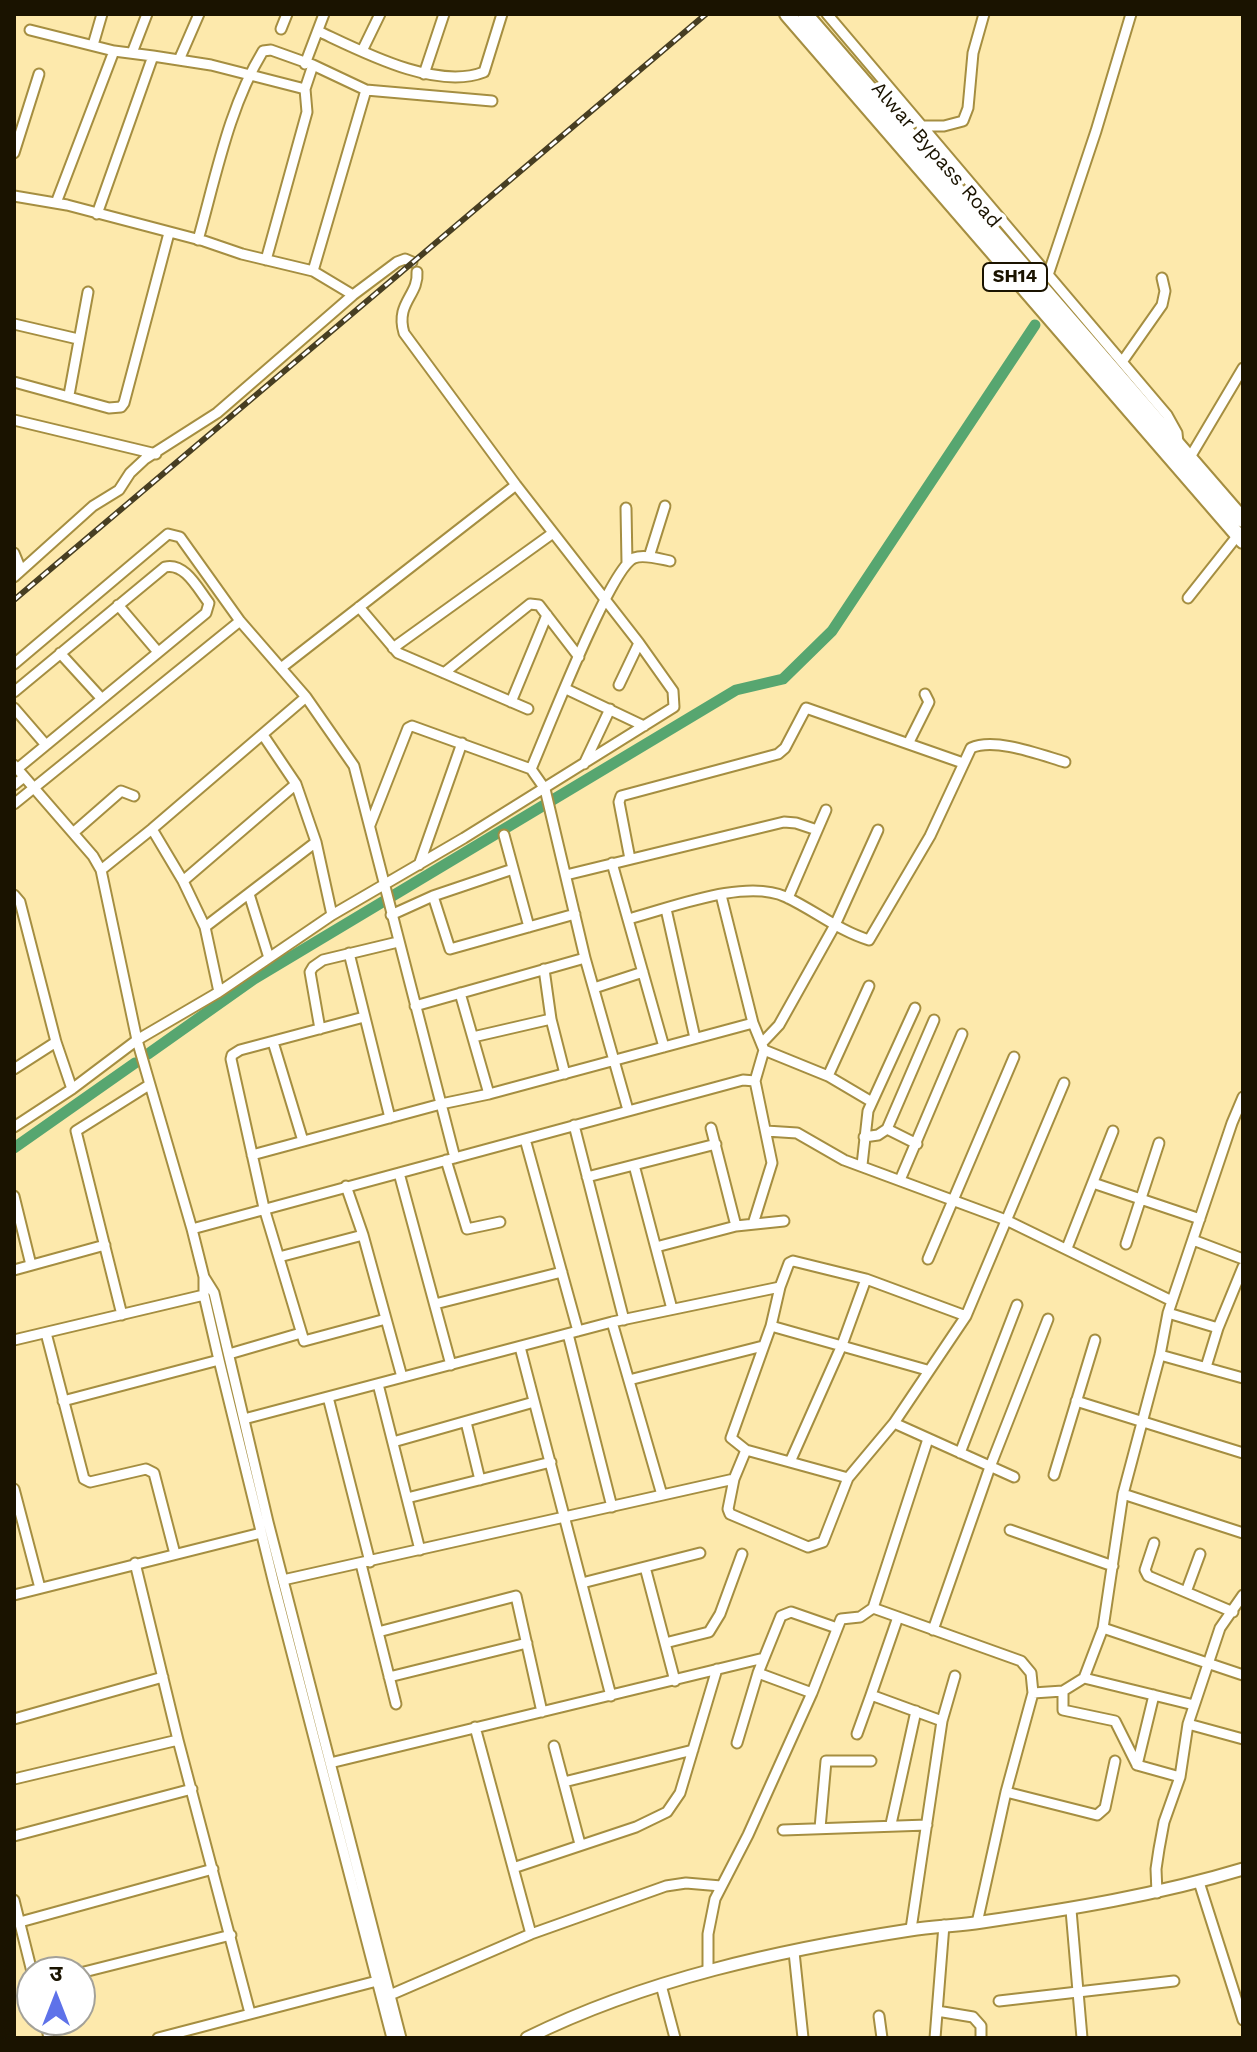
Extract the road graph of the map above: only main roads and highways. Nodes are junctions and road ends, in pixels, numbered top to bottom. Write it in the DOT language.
graph roads {
  1 [pos="787,14"];
  2 [pos="805,14"];
  3 [pos="1243,520"];
  4 [pos="1241,538"];
  1 -- 4 [label="main road, Alwar Bypass Road / SH14"];
  2 -- 3 [label="main road, Alwar Bypass Road / SH14"];
}
